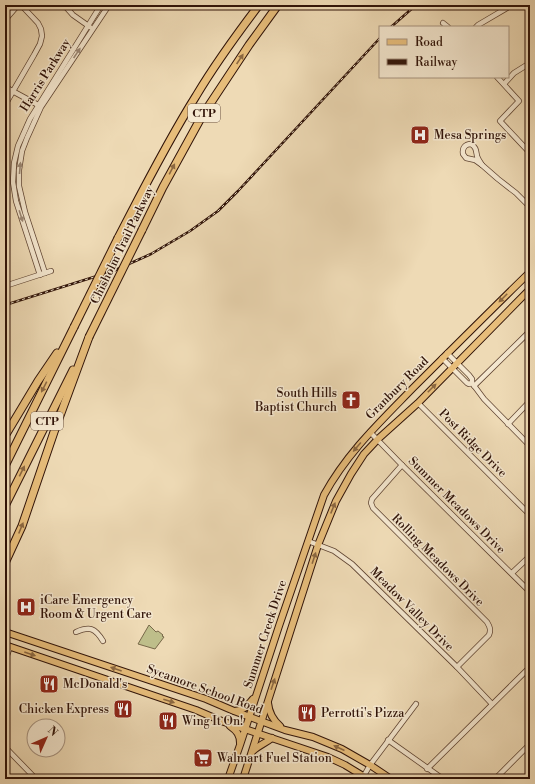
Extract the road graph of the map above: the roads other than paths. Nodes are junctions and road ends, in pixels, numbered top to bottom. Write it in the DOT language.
graph roads {
  1 [pos="18,5"];
  2 [pos="21,5"];
  3 [pos="64,5"];
  4 [pos="101,5"];
  5 [pos="109,5"];
  6 [pos="259,5"];
  7 [pos="278,5"];
  8 [pos="512,5"];
  9 [pos="5,20"];
  10 [pos="443,23"];
  11 [pos="88,25"];
  12 [pos="447,26"];
  13 [pos="477,26"];
  14 [pos="93,29"];
  15 [pos="530,63"];
  16 [pos="498,78"];
  17 [pos="504,84"];
  18 [pos="5,86"];
  19 [pos="13,91"];
  20 [pos="5,105"];
  21 [pos="39,106"];
  22 [pos="529,151"];
  23 [pos="482,165"];
  24 [pos="530,207"];
  25 [pos="51,271"];
  26 [pos="530,272"];
  27 [pos="42,274"];
  28 [pos="5,286"];
  29 [pos="530,289"];
  30 [pos="74,327"];
  31 [pos="530,331"];
  32 [pos="89,337"];
  33 [pos="448,353"];
  34 [pos="442,358"];
  35 [pos="457,363"];
  36 [pos="452,368"];
  37 [pos="473,384"];
  38 [pos="530,401"];
  39 [pos="418,403"];
  40 [pos="508,424"];
  41 [pos="370,432"];
  42 [pos="5,436"];
  43 [pos="378,439"];
  44 [pos="530,446"];
  45 [pos="402,465"];
  46 [pos="5,466"];
  47 [pos="5,506"];
  48 [pos="530,515"];
  49 [pos="308,540"];
  50 [pos="318,545"];
  51 [pos="530,556"];
  52 [pos="5,563"];
  53 [pos="512,573"];
  54 [pos="530,592"];
  55 [pos="279,626"];
  56 [pos="291,630"];
  57 [pos="5,632"];
  58 [pos="76,632"];
  59 [pos="102,641"];
  60 [pos="7,646"];
  61 [pos="83,658"];
  62 [pos="5,661"];
  63 [pos="530,667"];
  64 [pos="457,668"];
  65 [pos="79,671"];
  66 [pos="153,681"];
  67 [pos="147,693"];
  68 [pos="256,697"];
  69 [pos="267,701"];
  70 [pos="416,704"];
  71 [pos="492,704"];
  72 [pos="234,711"];
  73 [pos="249,716"];
  74 [pos="262,721"];
  75 [pos="224,722"];
  76 [pos="245,729"];
  77 [pos="285,730"];
  78 [pos="258,733"];
  79 [pos="272,738"];
  80 [pos="388,740"];
  81 [pos="530,744"];
  82 [pos="240,745"];
  83 [pos="5,747"];
  84 [pos="251,754"];
  85 [pos="370,765"];
  86 [pos="427,769"];
  87 [pos="365,778"];
  88 [pos="36,779"];
  89 [pos="228,779"];
  90 [pos="243,779"];
  91 [pos="391,779"];
  92 [pos="443,779"];
  93 [pos="494,779"];
  1 -- 9 [label="street"];
  2 -- 19 [label="street"];
  3 -- 11 [label="street"];
  4 -- 11 [label="street, Harris Parkway"];
  5 -- 14 [label="street, Harris Parkway"];
  6 -- 30 [label="highway, Chisholm Trail Parkway / CTP, bridge"];
  32 -- 7 [label="highway, Chisholm Trail Parkway / CTP, one-way, bridge"];
  8 -- 13 [label="street"];
  10 -- 12 [label="street"];
  11 -- 14 [label="street"];
  11 -- 21 [label="street, Harris Parkway"];
  21 -- 14 [label="street, Harris Parkway, one-way"];
  15 -- 17 [label="street"];
  16 -- 17 [label="street"];
  17 -- 22 [label="street"];
  18 -- 19 [label="street"];
  19 -- 20 [label="street"];
  19 -- 21 [label="street"];
  21 -- 27 [label="street, Harris Parkway"];
  23 -- 23 [label="street"];
  23 -- 24 [label="street"];
  25 -- 27 [label="street"];
  26 -- 33 [label="main road, Granbury Road, one-way"];
  27 -- 28 [label="street"];
  29 -- 35 [label="main road, Granbury Road"];
  30 -- 42 [label="highway"];
  30 -- 46 [label="highway, Chisholm Trail Parkway / CTP, one-way"];
  31 -- 37 [label="street"];
  47 -- 32 [label="highway, Chisholm Trail Parkway / CTP, one-way"];
  52 -- 32 [label="highway, one-way"];
  33 -- 34 [label="main road, Granbury Road"];
  33 -- 35 [label="street"];
  34 -- 36 [label="street"];
  34 -- 41 [label="main road, Granbury Road"];
  35 -- 36 [label="main road, Granbury Road"];
  35 -- 37 [label="street"];
  36 -- 37 [label="street"];
  39 -- 36 [label="main road, Granbury Road, one-way"];
  37 -- 40 [label="street"];
  38 -- 40 [label="street"];
  39 -- 43 [label="main road, Granbury Road"];
  39 -- 48 [label="street, Post Ridge Drive"];
  40 -- 44 [label="street"];
  41 -- 43 [label="street, Summer Meadows Drive"];
  41 -- 49 [label="main road, Granbury Road, one-way"];
  43 -- 45 [label="street, Summer Meadows Drive"];
  50 -- 43 [label="main road, Granbury Road, one-way"];
  45 -- 53 [label="street, Summer Meadows Drive"];
  45 -- 64 [label="street, Rolling Meadows Drive"];
  49 -- 50 [label="street, Meadow Valley Drive"];
  49 -- 55 [label="main road, Summer Creek Drive"];
  56 -- 50 [label="main road, Summer Creek Drive, one-way"];
  50 -- 64 [label="street, Meadow Valley Drive"];
  51 -- 53 [label="street"];
  53 -- 54 [label="street, Summer Meadows Drive"];
  55 -- 56 [label="main road"];
  55 -- 68 [label="main road, Summer Creek Drive"];
  69 -- 56 [label="main road, Summer Creek Drive, one-way"];
  57 -- 61 [label="main road, Sycamore School Road"];
  58 -- 59 [label="street"];
  60 -- 62 [label="street"];
  60 -- 65 [label="main road, Sycamore School Road, one-way"];
  61 -- 65 [label="main road"];
  66 -- 61 [label="main road, Sycamore School Road, one-way"];
  63 -- 71 [label="street"];
  64 -- 71 [label="street, Meadow Valley Drive"];
  65 -- 67 [label="main road, Sycamore School Road"];
  66 -- 67 [label="main road"];
  66 -- 72 [label="main road, Sycamore School Road"];
  67 -- 75 [label="main road, Sycamore School Road, one-way"];
  68 -- 72 [label="main road"];
  68 -- 73 [label="main road, Summer Creek Drive"];
  69 -- 74 [label="main road, Summer Creek Drive"];
  69 -- 77 [label="main road"];
  70 -- 80 [label="street"];
  71 -- 86 [label="street"];
  72 -- 73 [label="main road, Sycamore School Road"];
  73 -- 74 [label="main road, Sycamore School Road"];
  73 -- 76 [label="main road, Summer Creek Drive"];
  74 -- 77 [label="main road, Sycamore School Road"];
  74 -- 78 [label="main road, Summer Creek Drive"];
  75 -- 76 [label="main road, Sycamore School Road"];
  75 -- 82 [label="main road"];
  76 -- 78 [label="main road, Sycamore School Road"];
  76 -- 82 [label="main road, Summer Creek Drive"];
  85 -- 77 [label="main road, Sycamore School Road, one-way"];
  78 -- 79 [label="main road, Sycamore School Road"];
  78 -- 84 [label="main road, Summer Creek Drive"];
  79 -- 84 [label="main road"];
  79 -- 87 [label="main road, Sycamore School Road"];
  80 -- 85 [label="street"];
  80 -- 86 [label="street"];
  81 -- 93 [label="street"];
  82 -- 89 [label="main road, Summer Creek Drive"];
  83 -- 88 [label="street"];
  84 -- 90 [label="main road, Summer Creek Drive"];
  85 -- 87 [label="street"];
  85 -- 91 [label="main road, Sycamore School Road"];
  86 -- 92 [label="street"];
}
